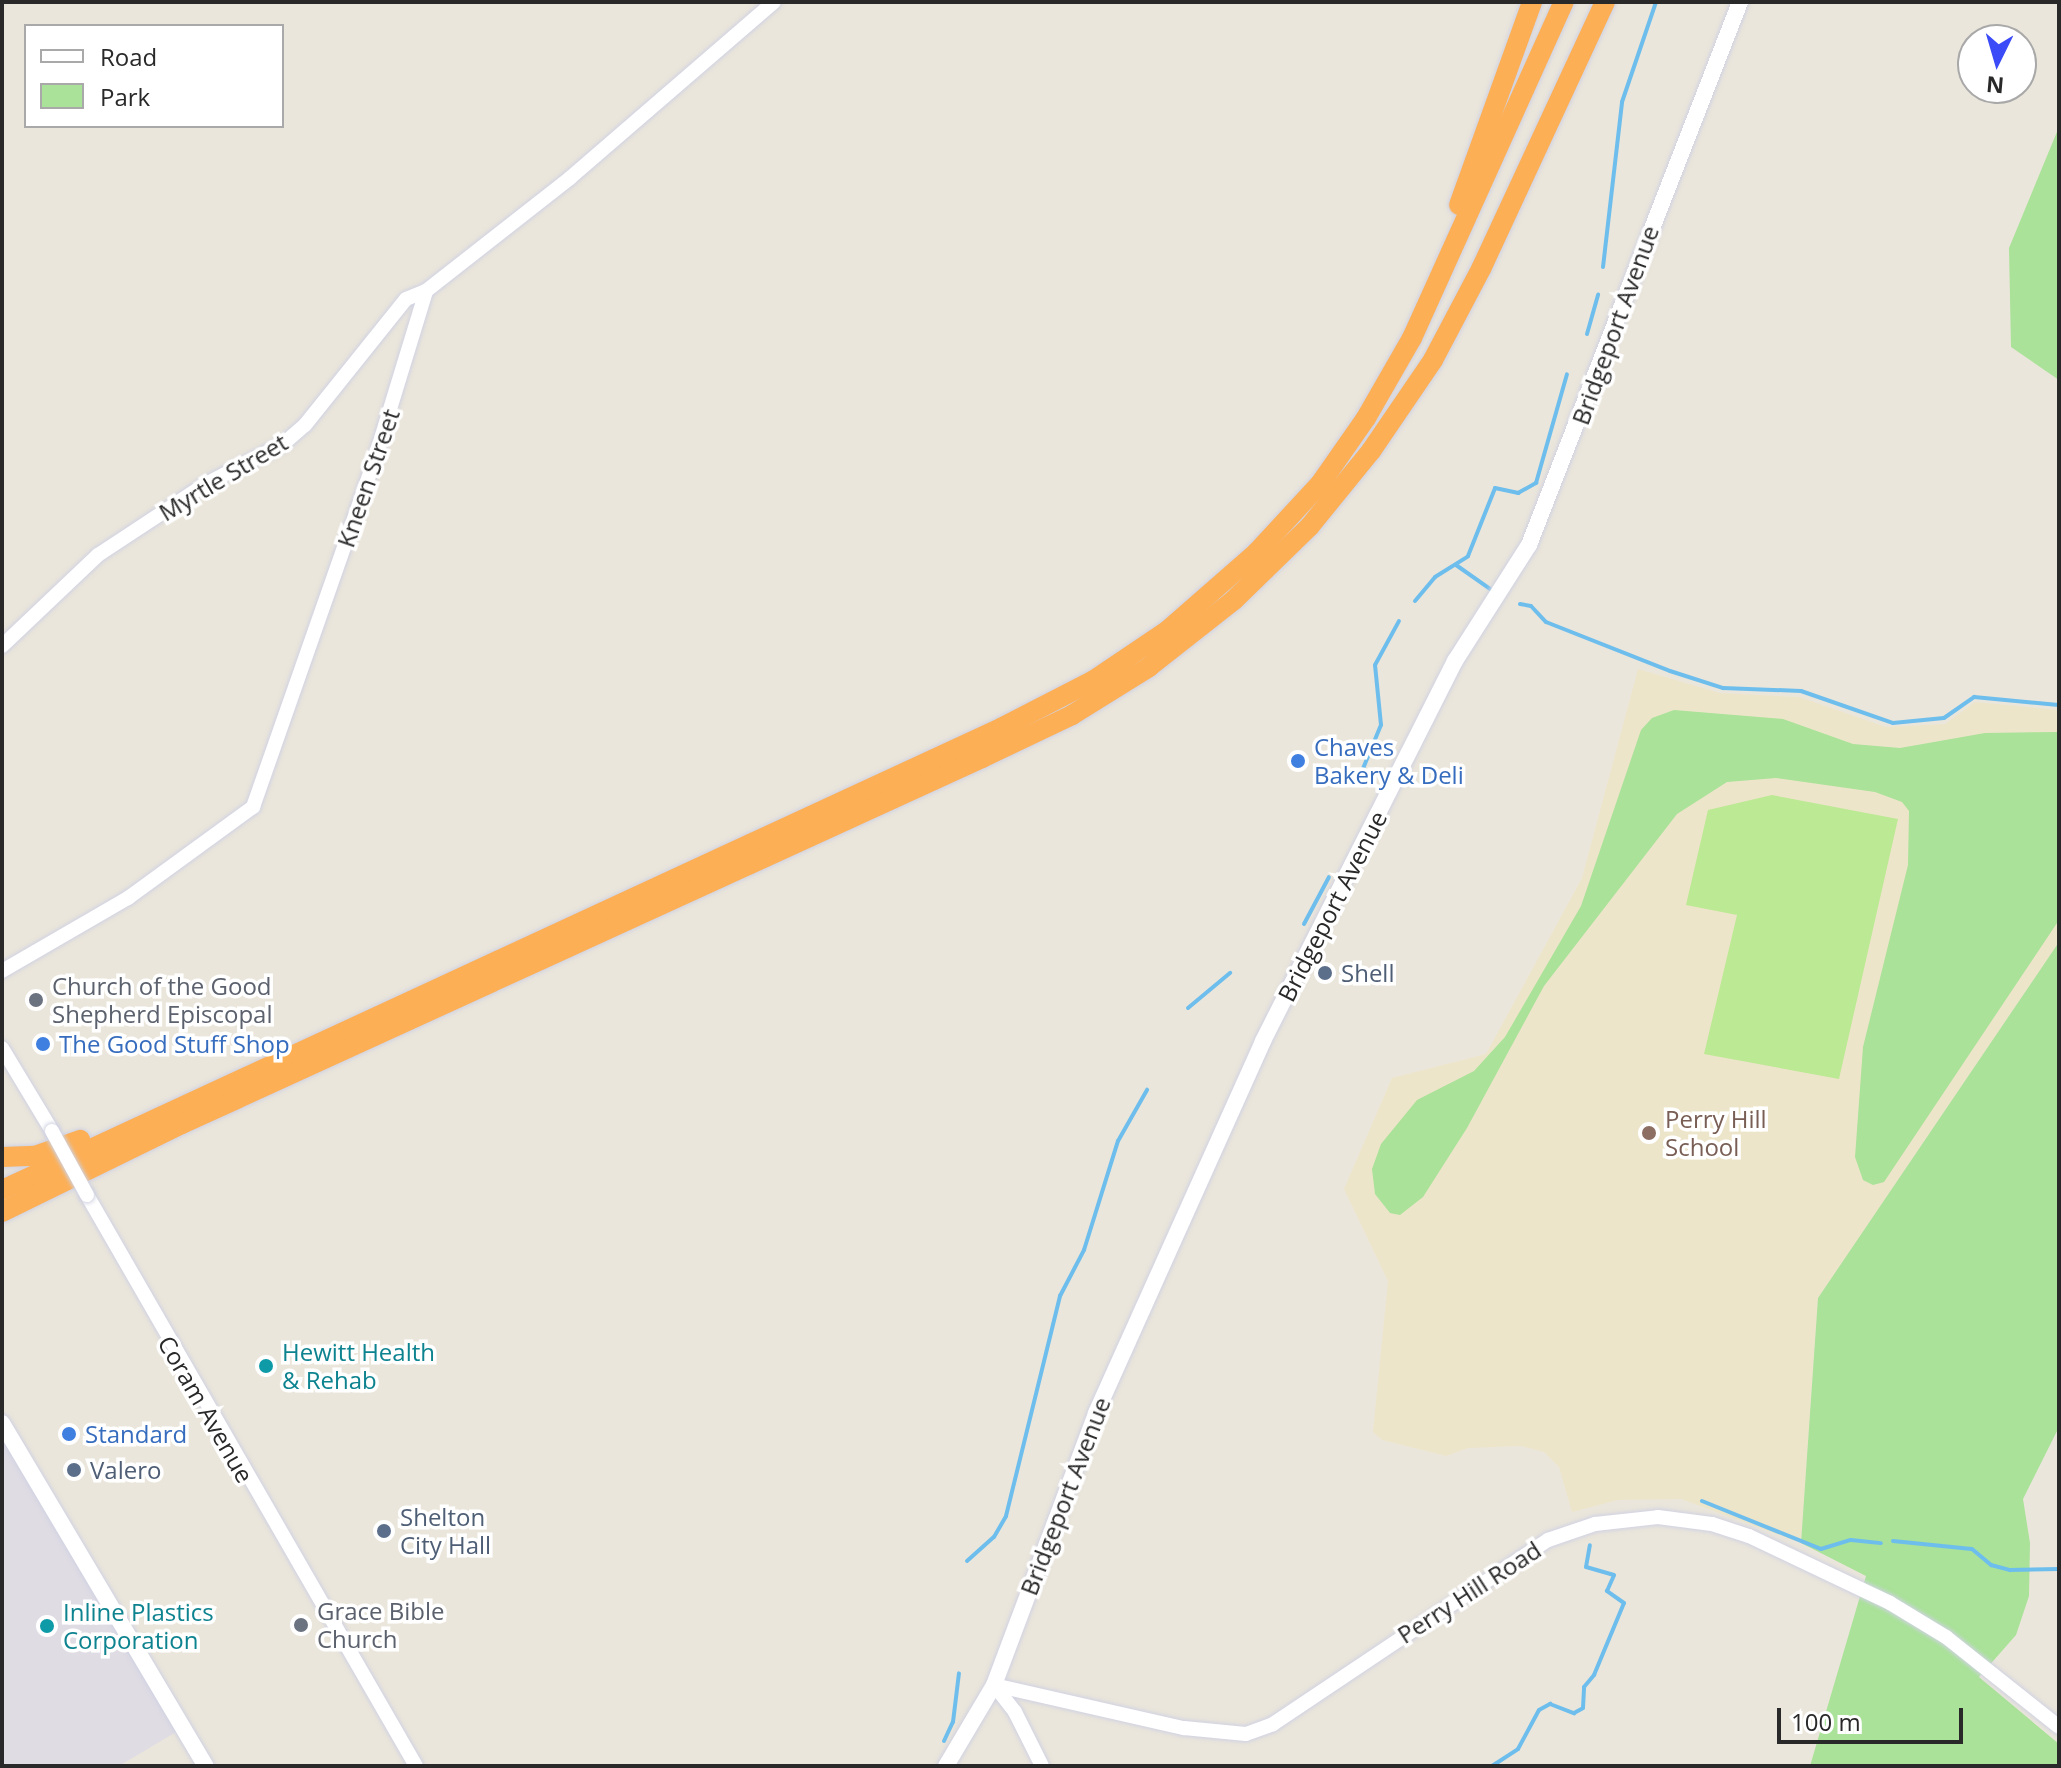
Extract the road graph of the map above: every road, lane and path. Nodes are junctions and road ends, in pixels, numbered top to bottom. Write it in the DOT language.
graph roads {
  1 [pos="774,2"];
  2 [pos="1532,2"];
  3 [pos="1564,2"];
  4 [pos="1605,2"];
  5 [pos="1740,2"];
  6 [pos="426,291"];
  7 [pos="1412,338"];
  8 [pos="1262,559"];
  9 [pos="2,646"];
  10 [pos="2,971"];
  11 [pos="2,1048"];
  12 [pos="174,1107"];
  13 [pos="2,1157"];
  14 [pos="2,1190"];
  15 [pos="2,1212"];
  16 [pos="2,1423"];
  17 [pos="994,1685"];
  18 [pos="2059,1727"];
  19 [pos="206,1766"];
  20 [pos="416,1766"];
  21 [pos="946,1766"];
  22 [pos="1042,1766"];
  1 -- 6 [label="street"];
  2 -- 7 [label="highway"];
  3 -- 7 [label="highway"];
  4 -- 8 [label="highway"];
  5 -- 17 [label="main road, Bridgeport Avenue"];
  6 -- 9 [label="street, Myrtle Street"];
  6 -- 10 [label="street, Kneen Street"];
  7 -- 8 [label="highway"];
  8 -- 12 [label="highway"];
  8 -- 15 [label="highway"];
  11 -- 20 [label="street, Coram Avenue, bridge"];
  12 -- 13 [label="highway"];
  12 -- 14 [label="highway"];
  16 -- 19 [label="main road"];
  17 -- 18 [label="street, Perry Hill Road"];
  17 -- 21 [label="main road, Bridgeport Avenue"];
  17 -- 22 [label="street"];
}
